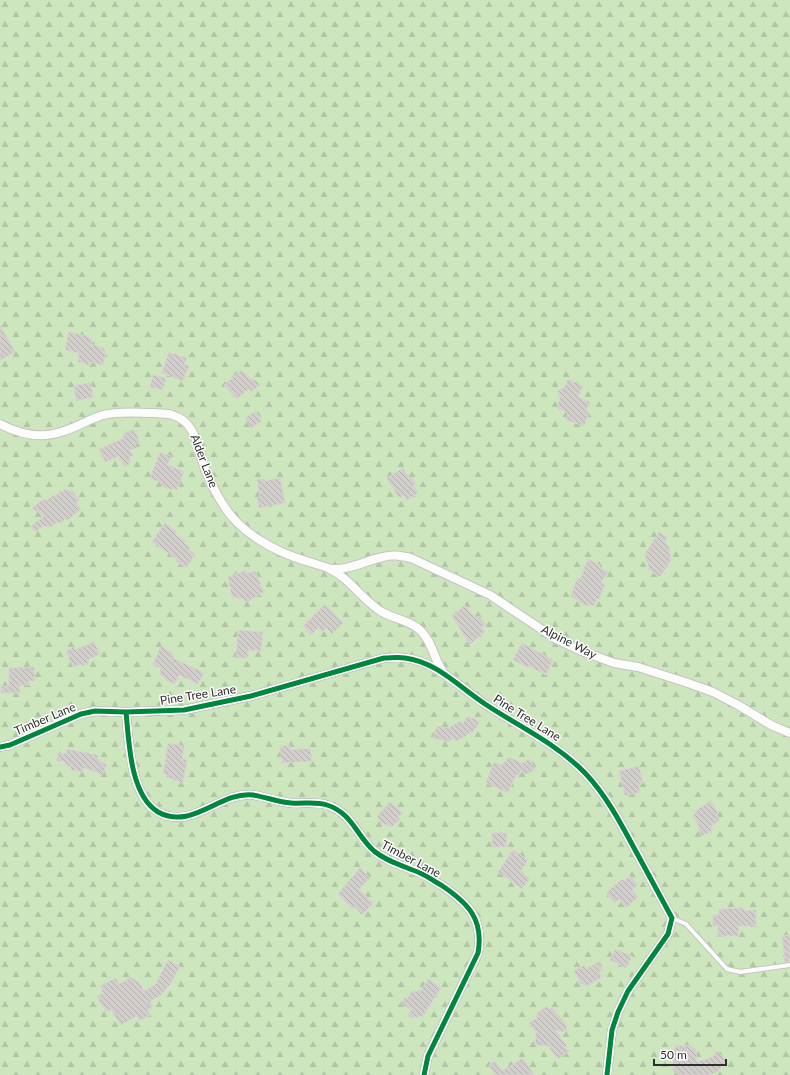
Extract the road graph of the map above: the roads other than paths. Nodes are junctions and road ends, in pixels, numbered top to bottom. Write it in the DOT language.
graph roads {
  1 [pos="0,424"];
  2 [pos="328,569"];
  3 [pos="444,672"];
  4 [pos="126,712"];
  5 [pos="790,733"];
  6 [pos="0,747"];
  7 [pos="672,918"];
  8 [pos="790,965"];
  9 [pos="424,1075"];
  10 [pos="607,1075"];
  1 -- 2 [label="street, Alder Lane"];
  2 -- 3 [label="street, Alder Lane"];
  2 -- 5 [label="street, Alpine Way"];
  3 -- 4 [label="street, Pine Tree Lane"];
  3 -- 7 [label="street, Pine Tree Lane"];
  4 -- 6 [label="street, Timber Lane"];
  4 -- 9 [label="street, Timber Lane"];
  7 -- 8 [label="lane"];
  7 -- 10 [label="street"];
}
